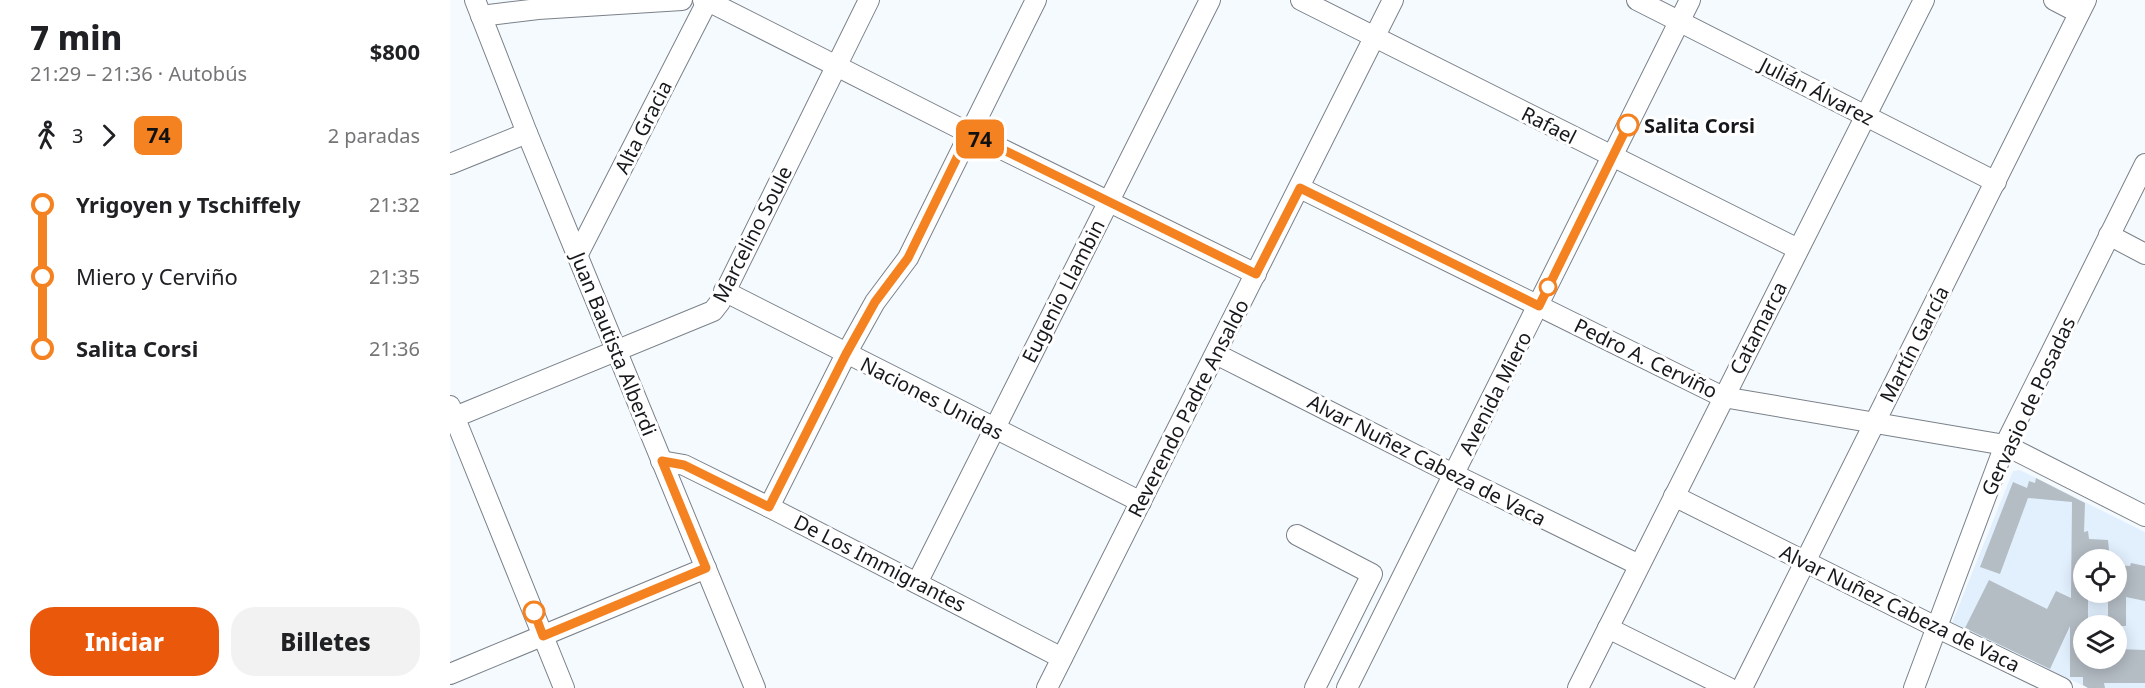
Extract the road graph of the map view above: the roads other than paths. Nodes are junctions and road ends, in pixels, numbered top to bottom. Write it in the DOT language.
graph roads {
  1 [pos="681,0"];
  2 [pos="703,0"];
  3 [pos="708,0"];
  4 [pos="869,0"];
  5 [pos="1036,0"];
  6 [pos="1209,0"];
  7 [pos="1301,0"];
  8 [pos="1393,0"];
  9 [pos="1637,0"];
  10 [pos="1690,0"];
  11 [pos="1924,0"];
  12 [pos="2054,0"];
  13 [pos="541,5"];
  14 [pos="2082,7"];
  15 [pos="478,8"];
  16 [pos="1680,21"];
  17 [pos="1374,37"];
  18 [pos="836,65"];
  19 [pos="1866,116"];
  20 [pos="527,133"];
  21 [pos="969,133"];
  22 [pos="1612,156"];
  23 [pos="450,164"];
  24 [pos="2145,164"];
  25 [pos="1996,182"];
  26 [pos="1300,188"];
  27 [pos="1108,202"];
  28 [pos="2109,236"];
  29 [pos="1798,249"];
  30 [pos="578,254"];
  31 [pos="2145,254"];
  32 [pos="1256,274"];
  33 [pos="724,291"];
  34 [pos="1539,306"];
  35 [pos="616,350"];
  36 [pos="846,354"];
  37 [pos="1216,354"];
  38 [pos="1723,397"];
  39 [pos="452,414"];
  40 [pos="1875,423"];
  41 [pos="993,429"];
  42 [pos="2005,445"];
  43 [pos="662,461"];
  44 [pos="1453,474"];
  45 [pos="1674,496"];
  46 [pos="1141,502"];
  47 [pos="769,507"];
  48 [pos="2145,516"];
  49 [pos="1297,535"];
  50 [pos="1805,562"];
  51 [pos="1639,565"];
  52 [pos="706,568"];
  53 [pos="917,583"];
  54 [pos="1936,627"];
  55 [pos="1608,628"];
  56 [pos="543,636"];
  57 [pos="1062,658"];
  58 [pos="1326,667"];
  59 [pos="450,674"];
  60 [pos="1348,684"];
  61 [pos="564,688"];
  62 [pos="755,688"];
  63 [pos="1047,688"];
  64 [pos="1315,688"];
  65 [pos="1578,688"];
  66 [pos="1729,688"];
  67 [pos="1742,688"];
  68 [pos="1914,688"];
  69 [pos="2062,688"];
  1 -- 13 [label="street"];
  2 -- 3 [label="street"];
  3 -- 18 [label="street"];
  3 -- 30 [label="street, Alta Gracia"];
  4 -- 18 [label="street, Marcelino Soule"];
  5 -- 21 [label="street"];
  6 -- 27 [label="street, Eugenio Llambin"];
  7 -- 17 [label="street, Rafael"];
  8 -- 17 [label="street, Reverendo Padre Ansaldo"];
  9 -- 16 [label="street, Julián Álvarez"];
  10 -- 16 [label="street, Avenida Miero"];
  11 -- 19 [label="street, Catamarca"];
  12 -- 14 [label="street"];
  13 -- 15 [label="street"];
  14 -- 25 [label="street, Martín García"];
  15 -- 20 [label="street, Juan Bautista Alberdi"];
  16 -- 19 [label="street, Julián Álvarez"];
  16 -- 22 [label="street, Avenida Miero"];
  17 -- 22 [label="street, Rafael"];
  17 -- 26 [label="street, Reverendo Padre Ansaldo"];
  18 -- 21 [label="street"];
  18 -- 33 [label="street, Marcelino Soule"];
  19 -- 25 [label="street, Julián Álvarez"];
  19 -- 29 [label="street, Catamarca"];
  20 -- 23 [label="street"];
  20 -- 30 [label="street, Juan Bautista Alberdi"];
  21 -- 27 [label="street"];
  21 -- 36 [label="street"];
  22 -- 29 [label="street, Rafael"];
  22 -- 34 [label="street, Avenida Miero"];
  24 -- 28 [label="street, Gervasio de Posadas"];
  25 -- 40 [label="street, Martín García"];
  26 -- 32 [label="street, Reverendo Padre Ansaldo"];
  26 -- 34 [label="street, Pedro A. Cerviño"];
  27 -- 32 [label="street"];
  27 -- 41 [label="street, Eugenio Llambin"];
  28 -- 31 [label="street"];
  28 -- 42 [label="street, Gervasio de Posadas"];
  29 -- 38 [label="street, Catamarca"];
  30 -- 35 [label="street, Juan Bautista Alberdi"];
  32 -- 37 [label="street, Reverendo Padre Ansaldo"];
  33 -- 35 [label="street, Marcelino Soule"];
  33 -- 36 [label="street, Naciones Unidas"];
  34 -- 38 [label="street, Pedro A. Cerviño"];
  34 -- 44 [label="street, Avenida Miero"];
  35 -- 39 [label="street, Marcelino Soule"];
  35 -- 43 [label="street, Juan Bautista Alberdi"];
  36 -- 41 [label="street, Naciones Unidas"];
  36 -- 47 [label="street"];
  37 -- 44 [label="street, Alvar Nuñez Cabeza de Vaca"];
  37 -- 46 [label="street, Reverendo Padre Ansaldo"];
  38 -- 40 [label="street, Pedro A. Cerviño"];
  38 -- 45 [label="street, Catamarca"];
  39 -- 56 [label="street"];
  40 -- 42 [label="street, Pedro A. Cerviño"];
  40 -- 50 [label="street, Martín García"];
  41 -- 46 [label="street, Naciones Unidas"];
  41 -- 53 [label="street, Eugenio Llambin"];
  42 -- 48 [label="street, Pedro A. Cerviño"];
  42 -- 54 [label="street, Gervasio de Posadas"];
  43 -- 47 [label="street, De Los Immigrantes"];
  43 -- 52 [label="street, Juan Bautista Alberdi"];
  44 -- 51 [label="street, Alvar Nuñez Cabeza de Vaca"];
  44 -- 60 [label="street, Avenida Miero"];
  45 -- 50 [label="street, Alvar Nuñez Cabeza de Vaca"];
  45 -- 51 [label="street, Catamarca"];
  46 -- 57 [label="street, Reverendo Padre Ansaldo"];
  47 -- 53 [label="street, De Los Immigrantes"];
  49 -- 58 [label="street"];
  50 -- 54 [label="street, Alvar Nuñez Cabeza de Vaca"];
  50 -- 67 [label="street, Martín García"];
  51 -- 55 [label="street, Catamarca"];
  52 -- 56 [label="street"];
  52 -- 62 [label="street, Juan Bautista Alberdi"];
  53 -- 57 [label="street, De Los Immigrantes"];
  54 -- 68 [label="street, Gervasio de Posadas"];
  54 -- 69 [label="street, Alvar Nuñez Cabeza de Vaca"];
  55 -- 65 [label="street, Catamarca"];
  55 -- 66 [label="street"];
  56 -- 59 [label="street"];
  56 -- 61 [label="street"];
  57 -- 63 [label="street, Reverendo Padre Ansaldo"];
  58 -- 60 [label="street"];
  58 -- 64 [label="street"];
}
